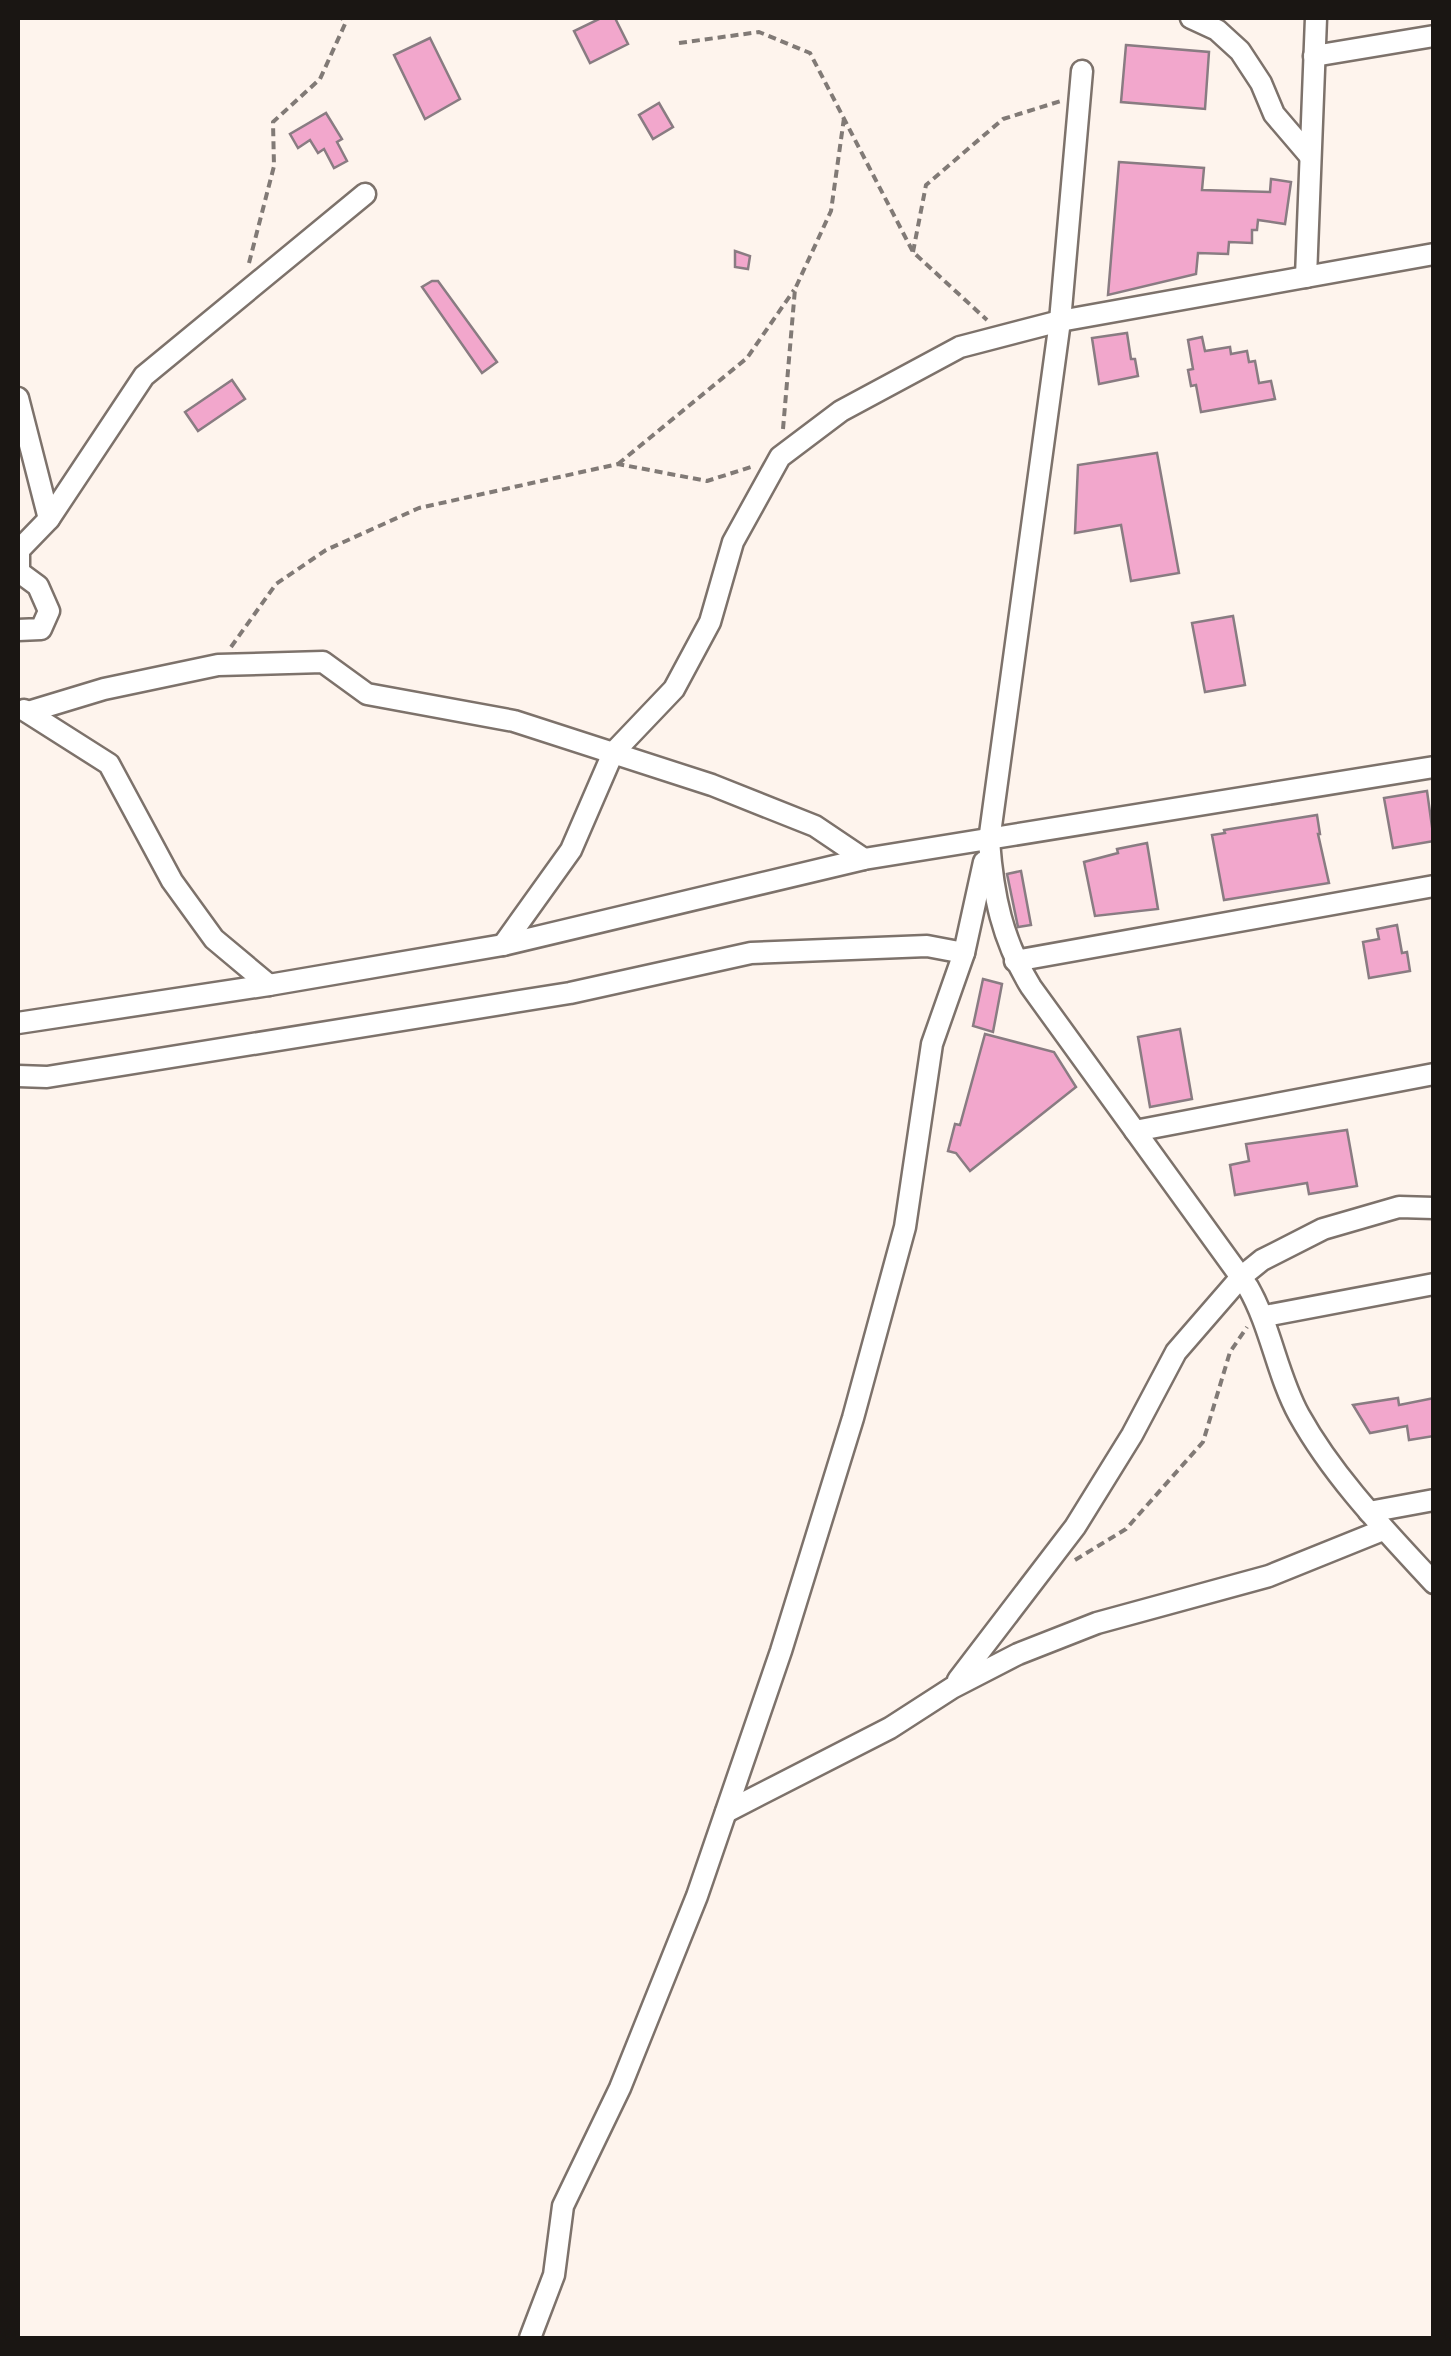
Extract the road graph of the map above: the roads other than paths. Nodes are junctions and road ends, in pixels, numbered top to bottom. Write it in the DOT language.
graph roads {
  1 [pos="1190,18"];
  2 [pos="1316,18"];
  3 [pos="1434,36"];
  4 [pos="1314,56"];
  5 [pos="1082,71"];
  6 [pos="1309,156"];
  7 [pos="364,194"];
  8 [pos="1434,254"];
  9 [pos="1306,277"];
  10 [pos="1060,321"];
  11 [pos="18,398"];
  12 [pos="49,520"];
  13 [pos="18,630"];
  14 [pos="23,709"];
  15 [pos="613,752"];
  16 [pos="1434,766"];
  17 [pos="988,841"];
  18 [pos="864,859"];
  19 [pos="1434,886"];
  20 [pos="503,945"];
  21 [pos="964,953"];
  22 [pos="1016,960"];
  23 [pos="269,985"];
  24 [pos="18,1023"];
  25 [pos="1434,1074"];
  26 [pos="18,1076"];
  27 [pos="1136,1131"];
  28 [pos="1434,1208"];
  29 [pos="1241,1277"];
  30 [pos="1434,1284"];
  31 [pos="1262,1311"];
  32 [pos="1434,1500"];
  33 [pos="1369,1512"];
  34 [pos="1384,1530"];
  35 [pos="1434,1583"];
  36 [pos="952,1688"];
  37 [pos="726,1812"];
  38 [pos="530,2338"];
  1 -- 6 [label="street"];
  2 -- 4 [label="street"];
  3 -- 4 [label="street"];
  4 -- 6 [label="street"];
  5 -- 10 [label="street"];
  6 -- 9 [label="street"];
  7 -- 12 [label="street"];
  8 -- 9 [label="street"];
  9 -- 10 [label="street"];
  10 -- 15 [label="street"];
  10 -- 17 [label="street"];
  11 -- 12 [label="street"];
  12 -- 13 [label="street"];
  14 -- 15 [label="street"];
  14 -- 23 [label="street"];
  15 -- 18 [label="street"];
  15 -- 20 [label="street"];
  16 -- 17 [label="street"];
  17 -- 18 [label="street"];
  17 -- 21 [label="street"];
  17 -- 22 [label="street"];
  18 -- 20 [label="street"];
  19 -- 22 [label="street"];
  20 -- 23 [label="street"];
  21 -- 26 [label="street"];
  21 -- 37 [label="street"];
  22 -- 27 [label="street"];
  23 -- 24 [label="street"];
  25 -- 27 [label="street"];
  27 -- 29 [label="street"];
  28 -- 29 [label="street"];
  29 -- 31 [label="street"];
  29 -- 36 [label="street"];
  30 -- 31 [label="street"];
  31 -- 33 [label="street"];
  32 -- 33 [label="street"];
  33 -- 34 [label="street"];
  34 -- 35 [label="street"];
  34 -- 36 [label="street"];
  36 -- 37 [label="street"];
  37 -- 38 [label="street"];
}
